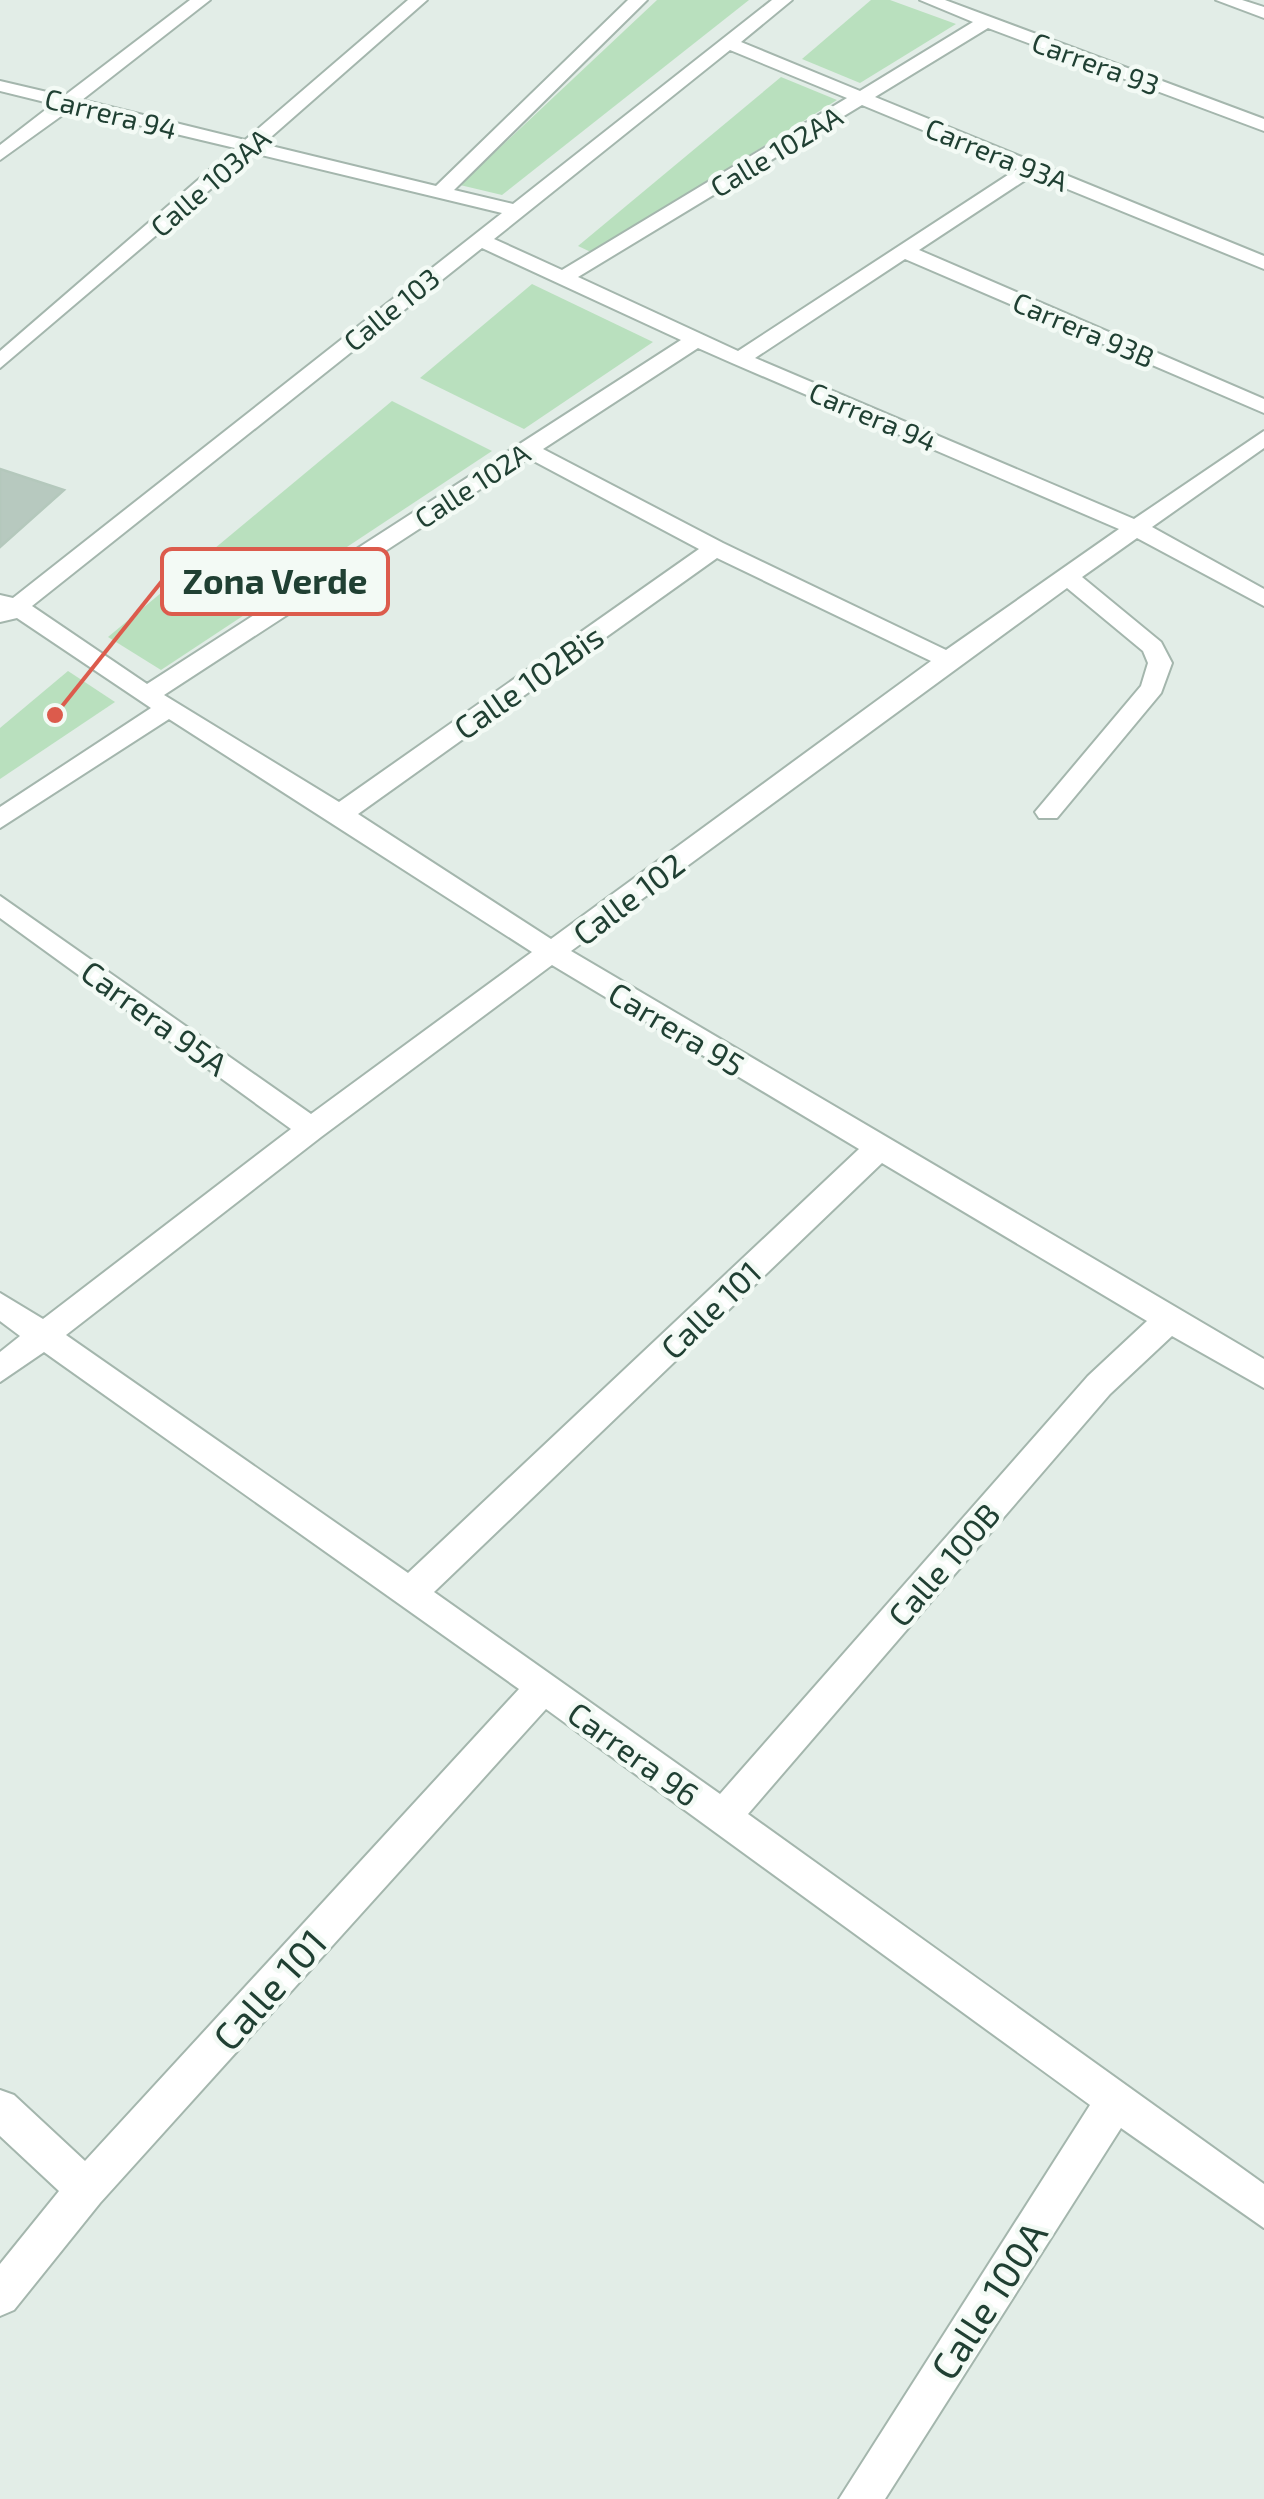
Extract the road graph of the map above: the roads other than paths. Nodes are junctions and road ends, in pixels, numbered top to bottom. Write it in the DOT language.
graph roads {
  1 [pos="201,0"];
  2 [pos="418,0"];
  3 [pos="638,0"];
  4 [pos="783,0"];
  5 [pos="929,0"];
  6 [pos="1226,0"];
  7 [pos="1264,13"];
  8 [pos="986,22"];
  9 [pos="730,44"];
  10 [pos="0,86"];
  11 [pos="863,100"];
  12 [pos="66,102"];
  13 [pos="1264,125"];
  14 [pos="250,146"];
  15 [pos="0,154"];
  16 [pos="1031,168"];
  17 [pos="440,192"];
  18 [pos="513,210"];
  19 [pos="478,239"];
  20 [pos="904,251"];
  21 [pos="1264,264"];
  22 [pos="564,277"];
  23 [pos="696,339"];
  24 [pos="739,359"];
  25 [pos="0,362"];
  26 [pos="1264,407"];
  27 [pos="1264,438"];
  28 [pos="527,449"];
  29 [pos="1134,527"];
  30 [pos="715,548"];
  31 [pos="1068,578"];
  32 [pos="1264,598"];
  33 [pos="6,609"];
  34 [pos="948,660"];
  35 [pos="158,702"];
  36 [pos="1048,812"];
  37 [pos="340,814"];
  38 [pos="0,818"];
  39 [pos="0,904"];
  40 [pos="554,954"];
  41 [pos="310,1129"];
  42 [pos="878,1149"];
  43 [pos="0,1305"];
  44 [pos="1171,1318"];
  45 [pos="47,1336"];
  46 [pos="0,1369"];
  47 [pos="1264,1375"];
  48 [pos="411,1592"];
  49 [pos="543,1687"];
  50 [pos="723,1817"];
  51 [pos="1116,2100"];
  52 [pos="0,2109"];
  53 [pos="86,2189"];
  54 [pos="1264,2208"];
  55 [pos="0,2296"];
  56 [pos="860,2499"];
  1 -- 12 [label="street"];
  2 -- 14 [label="street, Calle 103AA"];
  3 -- 17 [label="street"];
  4 -- 9 [label="street, Calle 103"];
  5 -- 8 [label="street, Carrera 93"];
  6 -- 7 [label="street"];
  8 -- 11 [label="street, Calle 102AA"];
  8 -- 13 [label="street, Carrera 93"];
  9 -- 11 [label="street, Carrera 93A"];
  9 -- 18 [label="street, Calle 103"];
  10 -- 12 [label="street, Carrera 94"];
  11 -- 16 [label="street, Carrera 93A"];
  11 -- 22 [label="street, Calle 102AA"];
  12 -- 14 [label="street, Carrera 94"];
  12 -- 15 [label="street"];
  14 -- 17 [label="street, Carrera 94"];
  14 -- 25 [label="street, Calle 103AA"];
  16 -- 20 [label="street"];
  16 -- 21 [label="street, Carrera 93A"];
  17 -- 18 [label="street, Carrera 94"];
  18 -- 19 [label="street, Calle 103"];
  19 -- 22 [label="street, Carrera 94"];
  19 -- 33 [label="street, Calle 103"];
  20 -- 24 [label="street"];
  20 -- 26 [label="street, Carrera 93B"];
  22 -- 23 [label="street, Carrera 94"];
  23 -- 24 [label="street, Carrera 94"];
  23 -- 28 [label="street, Calle 102A"];
  24 -- 29 [label="street, Carrera 94"];
  27 -- 29 [label="street, Calle 102"];
  28 -- 30 [label="street"];
  28 -- 35 [label="street, Calle 102A"];
  29 -- 31 [label="street, Calle 102"];
  29 -- 32 [label="street, Carrera 94"];
  30 -- 34 [label="street"];
  30 -- 37 [label="street, Calle 102Bis"];
  31 -- 34 [label="street, Calle 102"];
  31 -- 36 [label="street"];
  33 -- 35 [label="street, Carrera 95"];
  34 -- 40 [label="street, Calle 102"];
  35 -- 37 [label="street, Carrera 95"];
  35 -- 38 [label="street, Calle 102A"];
  37 -- 40 [label="street, Carrera 95"];
  39 -- 41 [label="street, Carrera 95A"];
  40 -- 41 [label="street, Calle 102"];
  40 -- 42 [label="street, Carrera 95"];
  41 -- 45 [label="street, Calle 102"];
  42 -- 44 [label="street, Carrera 95"];
  42 -- 48 [label="street, Calle 101"];
  43 -- 45 [label="street, Carrera 96"];
  44 -- 47 [label="street, Carrera 95"];
  44 -- 50 [label="street, Calle 100B"];
  45 -- 46 [label="street, Calle 102"];
  45 -- 48 [label="street, Carrera 96"];
  48 -- 49 [label="street, Carrera 96"];
  49 -- 50 [label="street, Carrera 96"];
  49 -- 53 [label="street, Calle 101"];
  50 -- 51 [label="street, Carrera 96"];
  51 -- 54 [label="street, Carrera 96"];
  51 -- 56 [label="street, Calle 100A"];
  52 -- 53 [label="street"];
  53 -- 55 [label="street, Calle 101"];
}
